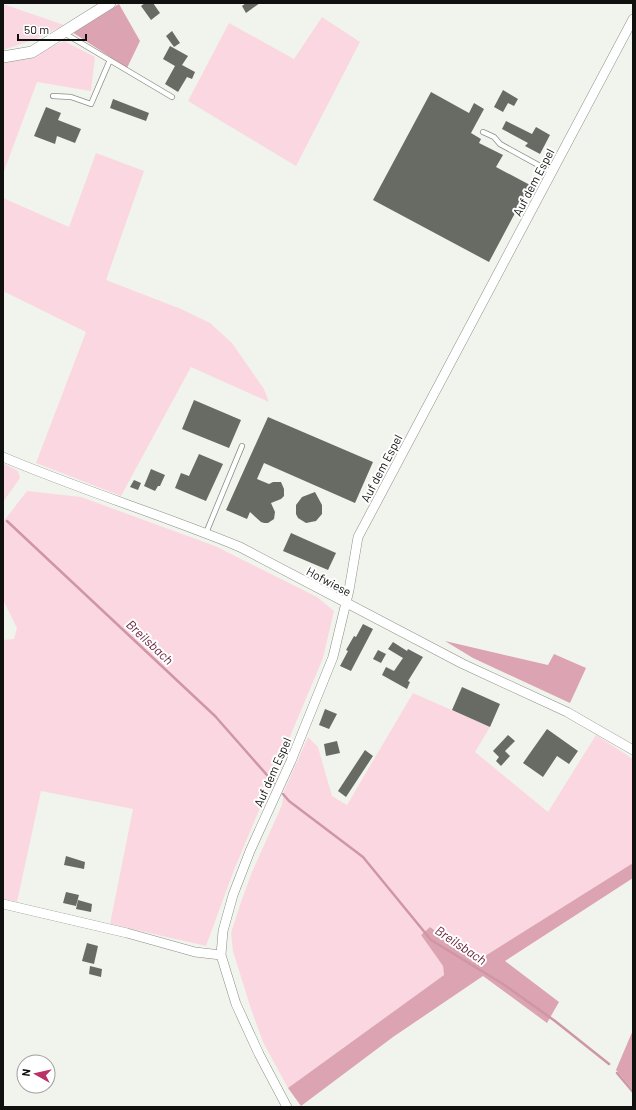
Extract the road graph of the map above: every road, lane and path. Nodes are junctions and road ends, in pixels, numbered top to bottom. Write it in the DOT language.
graph roads {
  1 [pos="110,3"];
  2 [pos="633,19"];
  3 [pos="63,33"];
  4 [pos="3,57"];
  5 [pos="110,60"];
  6 [pos="53,96"];
  7 [pos="172,97"];
  8 [pos="483,132"];
  9 [pos="551,172"];
  10 [pos="242,446"];
  11 [pos="3,457"];
  12 [pos="206,533"];
  13 [pos="346,603"];
  14 [pos="633,750"];
  15 [pos="3,904"];
  16 [pos="221,955"];
  17 [pos="287,1107"];
  1 -- 3 [label="street"];
  2 -- 9 [label="street, Auf dem Espel"];
  3 -- 4 [label="street"];
  3 -- 5 [label="lane"];
  5 -- 6 [label="lane"];
  5 -- 7 [label="lane"];
  8 -- 9 [label="lane"];
  9 -- 13 [label="street, Auf dem Espel"];
  10 -- 12 [label="lane"];
  11 -- 12 [label="street, Hofwiese"];
  12 -- 13 [label="street, Hofwiese"];
  13 -- 14 [label="street, Hofwiese"];
  13 -- 16 [label="street, Auf dem Espel"];
  15 -- 16 [label="street"];
  16 -- 17 [label="street, Auf dem Espel"];
}
